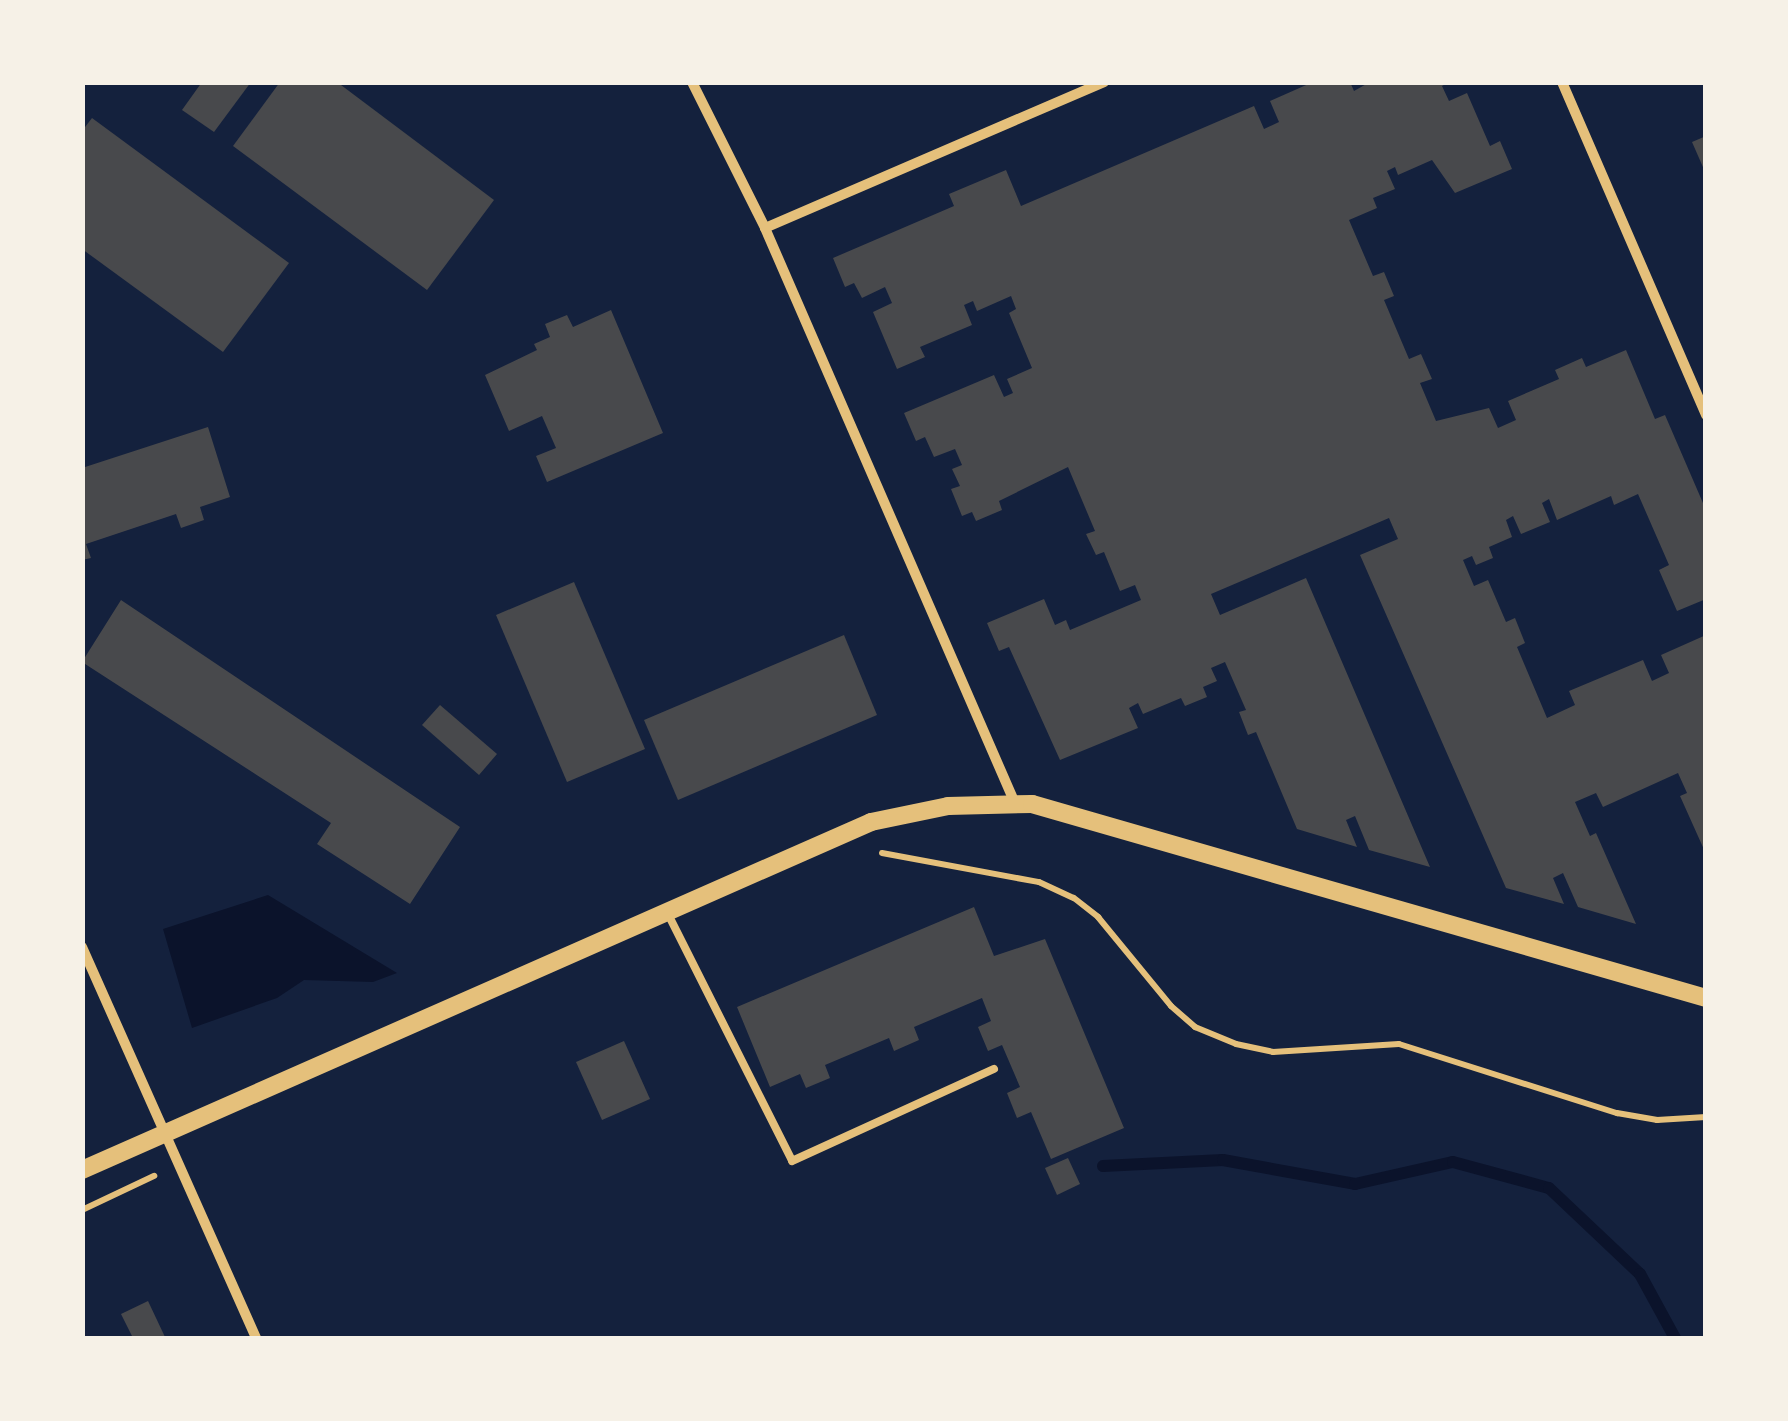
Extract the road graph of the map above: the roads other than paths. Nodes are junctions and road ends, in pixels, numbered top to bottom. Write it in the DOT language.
graph roads {
  1 [pos="692,82"];
  2 [pos="1104,82"];
  3 [pos="1562,82"];
  4 [pos="764,228"];
  5 [pos="1706,415"];
  6 [pos="1014,801"];
  7 [pos="668,914"];
  8 [pos="82,947"];
  9 [pos="1706,998"];
  10 [pos="994,1069"];
  11 [pos="165,1134"];
  12 [pos="82,1170"];
  13 [pos="256,1338"];
  1 -- 4 [label="street"];
  2 -- 4 [label="street"];
  3 -- 5 [label="street"];
  4 -- 6 [label="street"];
  6 -- 7 [label="street"];
  6 -- 9 [label="street"];
  7 -- 10 [label="lane"];
  7 -- 11 [label="street"];
  8 -- 11 [label="street"];
  11 -- 12 [label="street"];
  11 -- 13 [label="street"];
}
